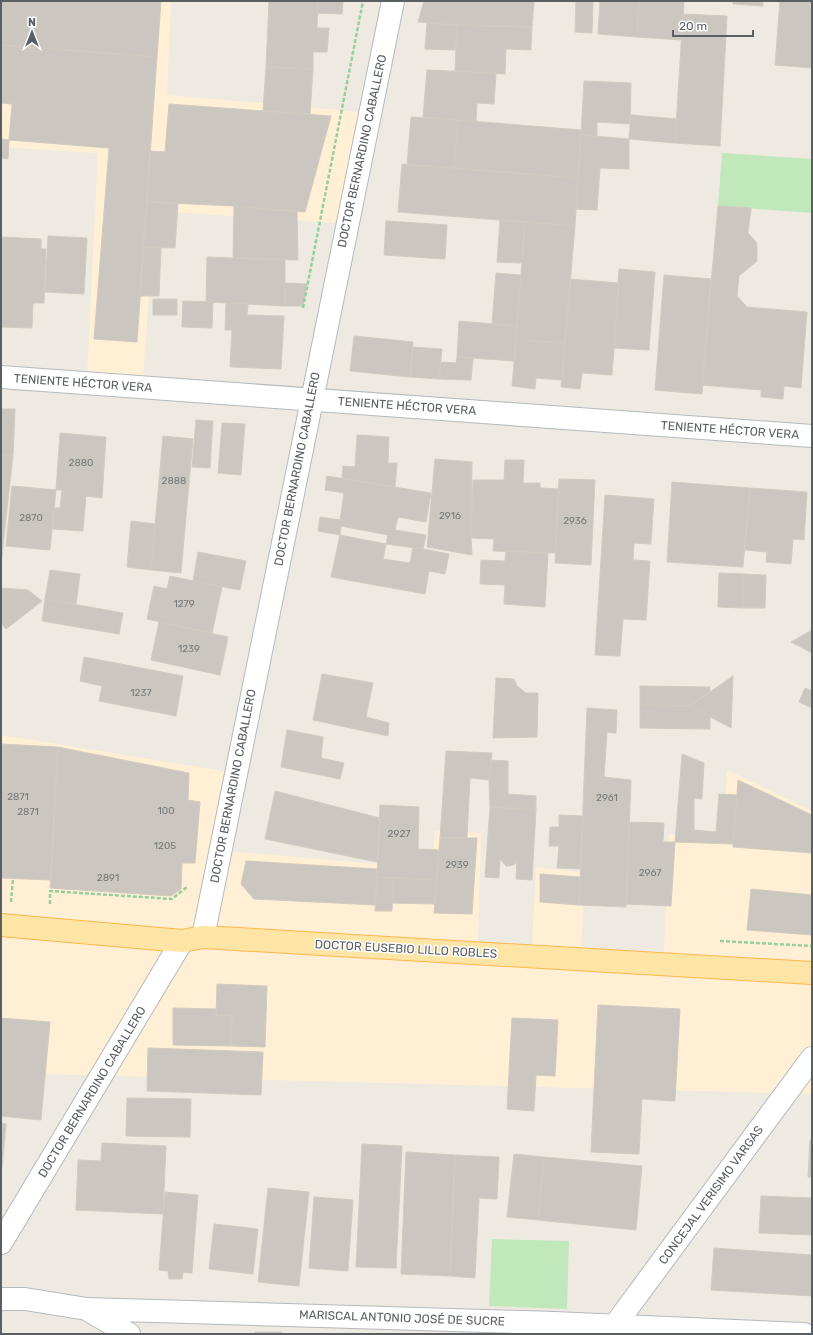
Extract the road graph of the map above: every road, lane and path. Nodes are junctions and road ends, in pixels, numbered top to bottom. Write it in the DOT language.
graph roads {
  1 [pos="363,1"];
  2 [pos="393,1"];
  3 [pos="302,314"];
  4 [pos="1,377"];
  5 [pos="311,399"];
  6 [pos="812,436"];
  7 [pos="13,878"];
  8 [pos="189,885"];
  9 [pos="11,904"];
  10 [pos="50,907"];
  11 [pos="1,925"];
  12 [pos="192,939"];
  13 [pos="812,973"];
  14 [pos="812,1058"];
  15 [pos="1,1243"];
  16 [pos="1,1299"];
  17 [pos="87,1309"];
  18 [pos="613,1330"];
  19 [pos="129,1334"];
  20 [pos="804,1334"];
  1 -- 3 [label="path"];
  2 -- 5 [label="street, DOCTOR BERNARDINO CABALLERO"];
  4 -- 5 [label="street, TENIENTE HÉCTOR VERA"];
  5 -- 6 [label="street, TENIENTE HÉCTOR VERA"];
  5 -- 12 [label="street, DOCTOR BERNARDINO CABALLERO"];
  7 -- 9 [label="path"];
  8 -- 10 [label="path"];
  11 -- 12 [label="main road, DOCTOR EUSEBIO LILLO ROBLES"];
  12 -- 13 [label="main road, DOCTOR EUSEBIO LILLO ROBLES"];
  12 -- 15 [label="street, DOCTOR BERNARDINO CABALLERO"];
  14 -- 18 [label="street, CONCEJAL VERISIMO VARGAS"];
  16 -- 17 [label="street, MARISCAL ANTONIO JOSÉ DE SUCRE"];
  17 -- 18 [label="street, MARISCAL ANTONIO JOSÉ DE SUCRE"];
  17 -- 19 [label="street"];
  18 -- 20 [label="street, MARISCAL ANTONIO JOSÉ DE SUCRE"];
}
